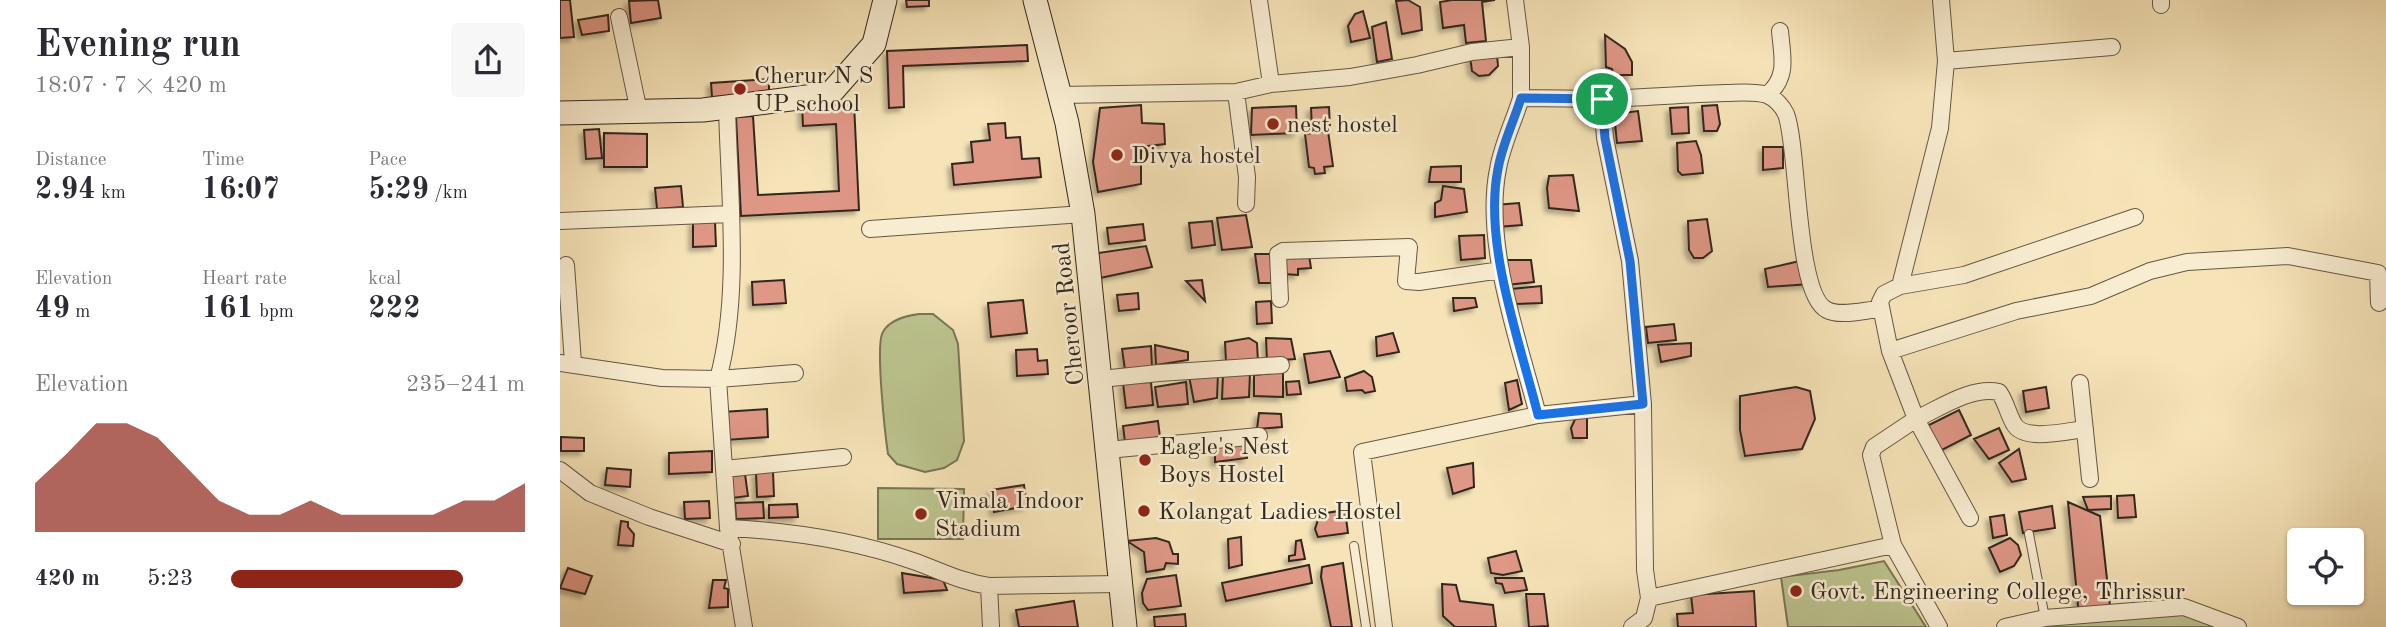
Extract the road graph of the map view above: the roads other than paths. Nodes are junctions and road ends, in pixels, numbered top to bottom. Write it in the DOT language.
graph roads {
  1 [pos="885,0"];
  2 [pos="1035,0"];
  3 [pos="1259,0"];
  4 [pos="1516,0"];
  5 [pos="1941,0"];
  6 [pos="619,17"];
  7 [pos="1780,31"];
  8 [pos="1521,47"];
  9 [pos="2112,47"];
  10 [pos="1946,61"];
  11 [pos="1271,84"];
  12 [pos="1236,92"];
  13 [pos="1060,95"];
  14 [pos="1767,95"];
  15 [pos="1521,98"];
  16 [pos="1602,99"];
  17 [pos="727,107"];
  18 [pos="639,112"];
  19 [pos="560,113"];
  20 [pos="1246,204"];
  21 [pos="730,214"];
  22 [pos="1083,214"];
  23 [pos="2135,217"];
  24 [pos="560,221"];
  25 [pos="870,229"];
  26 [pos="566,265"];
  27 [pos="1501,270"];
  28 [pos="2382,271"];
  29 [pos="1900,286"];
  30 [pos="1280,299"];
  31 [pos="2379,303"];
  32 [pos="1880,309"];
  33 [pos="1890,351"];
  34 [pos="566,363"];
  35 [pos="1281,365"];
  36 [pos="795,373"];
  37 [pos="718,379"];
  38 [pos="1101,379"];
  39 [pos="2080,383"];
  40 [pos="1643,404"];
  41 [pos="1538,415"];
  42 [pos="1916,419"];
  43 [pos="2085,429"];
  44 [pos="1259,436"];
  45 [pos="1107,450"];
  46 [pos="843,457"];
  47 [pos="724,469"];
  48 [pos="560,470"];
  49 [pos="2090,479"];
  50 [pos="1970,518"];
  51 [pos="2029,534"];
  52 [pos="730,536"];
  53 [pos="1893,545"];
  54 [pos="1354,546"];
  55 [pos="1120,584"];
  56 [pos="989,586"];
  57 [pos="1649,598"];
  58 [pos="2045,618"];
  59 [pos="744,627"];
  60 [pos="991,627"];
  61 [pos="1125,627"];
  62 [pos="1366,627"];
  63 [pos="1384,627"];
  64 [pos="1632,627"];
  65 [pos="1939,627"];
  66 [pos="2005,627"];
  67 [pos="2238,627"];
  1 -- 17 [label="main road"];
  2 -- 13 [label="main road, Cheroor Road"];
  3 -- 11 [label="street"];
  4 -- 8 [label="street"];
  5 -- 10 [label="street"];
  6 -- 18 [label="street"];
  7 -- 14 [label="street"];
  8 -- 11 [label="street"];
  8 -- 15 [label="street"];
  9 -- 10 [label="street"];
  10 -- 29 [label="street"];
  11 -- 12 [label="street"];
  12 -- 13 [label="street"];
  12 -- 20 [label="street"];
  13 -- 22 [label="main road, Cheroor Road"];
  14 -- 16 [label="street"];
  14 -- 32 [label="street"];
  15 -- 16 [label="street"];
  15 -- 27 [label="street"];
  16 -- 40 [label="street"];
  17 -- 18 [label="main road"];
  17 -- 21 [label="street"];
  18 -- 19 [label="main road"];
  21 -- 24 [label="street"];
  21 -- 37 [label="street"];
  22 -- 25 [label="street"];
  22 -- 38 [label="main road, Cheroor Road"];
  23 -- 29 [label="street"];
  26 -- 34 [label="street"];
  27 -- 30 [label="street"];
  27 -- 41 [label="street"];
  28 -- 31 [label="street"];
  28 -- 33 [label="street"];
  29 -- 32 [label="street"];
  32 -- 33 [label="street"];
  33 -- 42 [label="street"];
  34 -- 37 [label="street"];
  35 -- 38 [label="street"];
  36 -- 37 [label="street"];
  37 -- 47 [label="street"];
  38 -- 45 [label="main road, Cheroor Road"];
  39 -- 43 [label="street"];
  40 -- 41 [label="street"];
  40 -- 57 [label="street"];
  41 -- 63 [label="street"];
  42 -- 43 [label="street"];
  42 -- 50 [label="street"];
  42 -- 53 [label="street"];
  43 -- 49 [label="street"];
  44 -- 45 [label="street"];
  45 -- 55 [label="main road, Cheroor Road"];
  46 -- 47 [label="street"];
  47 -- 52 [label="street"];
  48 -- 52 [label="street"];
  51 -- 58 [label="lane"];
  52 -- 56 [label="street"];
  52 -- 59 [label="street"];
  53 -- 57 [label="street"];
  53 -- 65 [label="street"];
  54 -- 62 [label="lane"];
  55 -- 56 [label="street"];
  55 -- 61 [label="main road, Cheroor Road"];
  56 -- 60 [label="street"];
  57 -- 64 [label="street"];
  58 -- 66 [label="street"];
  58 -- 67 [label="street"];
}
